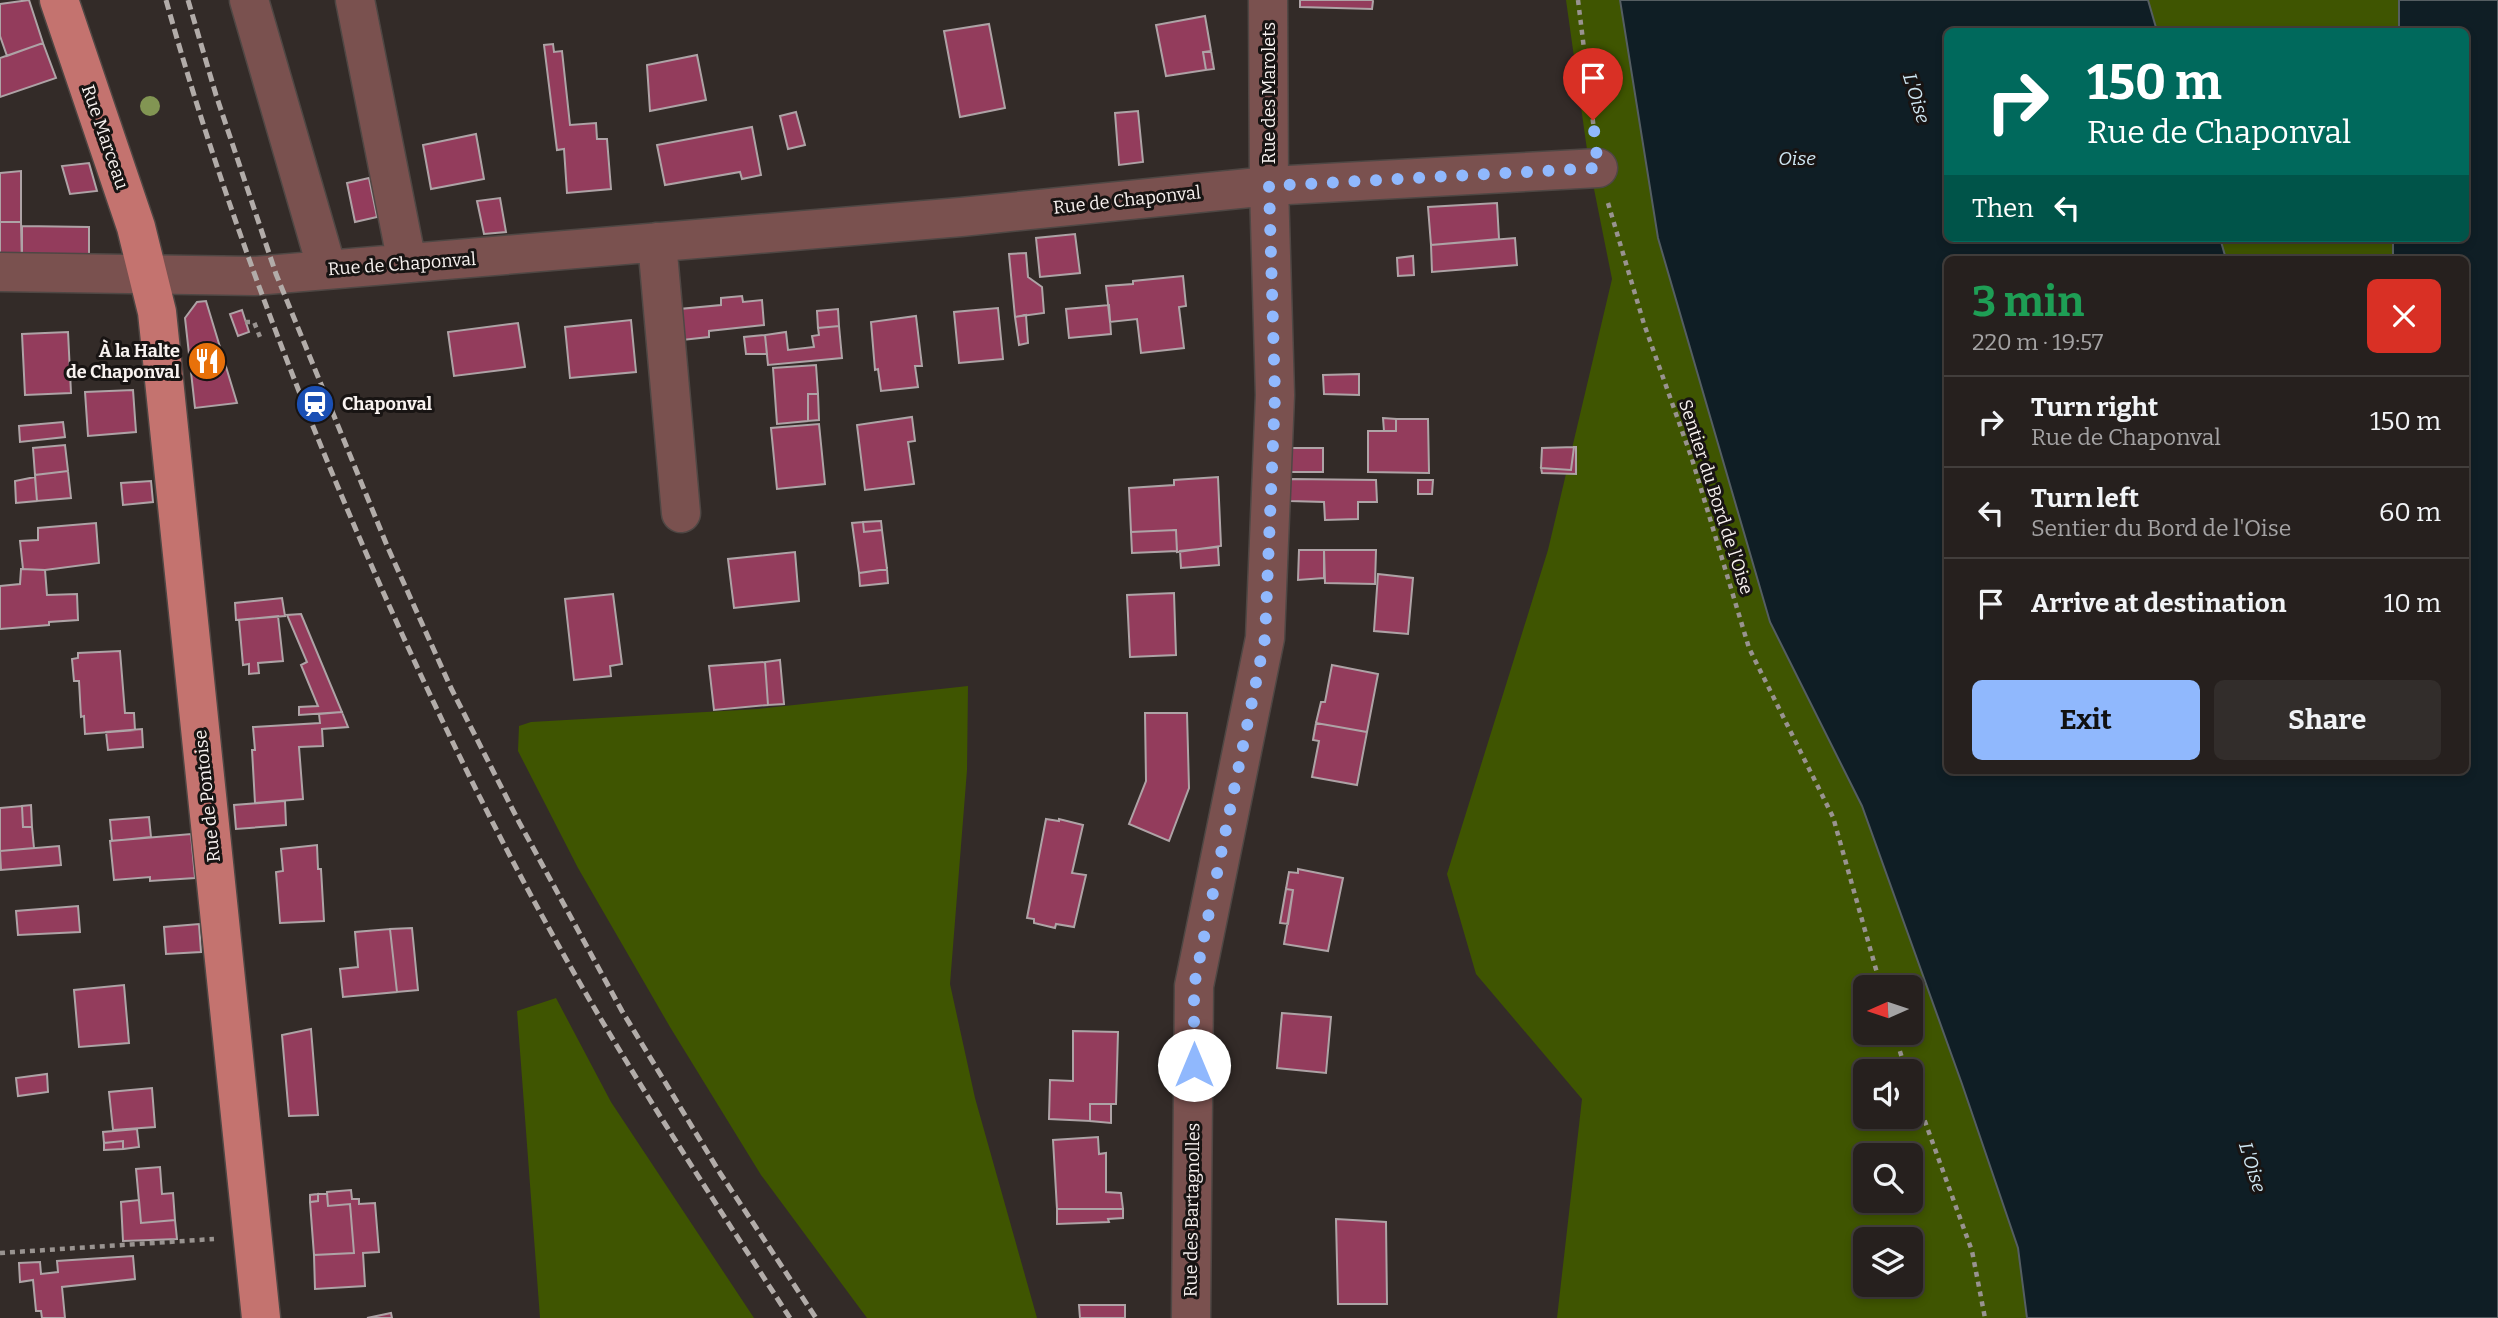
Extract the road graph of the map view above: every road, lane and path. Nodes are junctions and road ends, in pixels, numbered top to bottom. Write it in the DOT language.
graph roads {
  1 [pos="59,0"];
  2 [pos="250,0"];
  3 [pos="355,0"];
  4 [pos="1268,0"];
  5 [pos="1578,0"];
  6 [pos="1598,168"];
  7 [pos="1269,186"];
  8 [pos="657,242"];
  9 [pos="407,263"];
  10 [pos="327,269"];
  11 [pos="0,272"];
  12 [pos="147,275"];
  13 [pos="246,322"];
  14 [pos="260,337"];
  15 [pos="681,513"];
  16 [pos="1878,975"];
  17 [pos="1923,1116"];
  18 [pos="253,1237"];
  19 [pos="0,1252"];
  20 [pos="261,1318"];
  21 [pos="1191,1318"];
  22 [pos="1985,1318"];
  1 -- 12 [label="main road, Rue Marceau"];
  2 -- 10 [label="street"];
  3 -- 9 [label="street"];
  4 -- 7 [label="street, Rue des Marolets"];
  5 -- 6 [label="path, Sentier du Bord de l'Oise"];
  6 -- 7 [label="street, Rue de Chaponval"];
  6 -- 16 [label="path, Sentier du Bord de l'Oise"];
  7 -- 8 [label="street, Rue de Chaponval"];
  7 -- 21 [label="street, Rue des Bartagnolles"];
  8 -- 9 [label="street, Rue de Chaponval"];
  8 -- 15 [label="street"];
  9 -- 10 [label="street, Rue de Chaponval"];
  10 -- 12 [label="street, Rue de Chaponval"];
  11 -- 12 [label="street, Rue de Chaponval"];
  12 -- 18 [label="main road, Rue de Pontoise"];
  13 -- 14 [label="path"];
  17 -- 22 [label="path"];
  18 -- 19 [label="path"];
  18 -- 20 [label="main road, Rue de Pontoise"];
}
